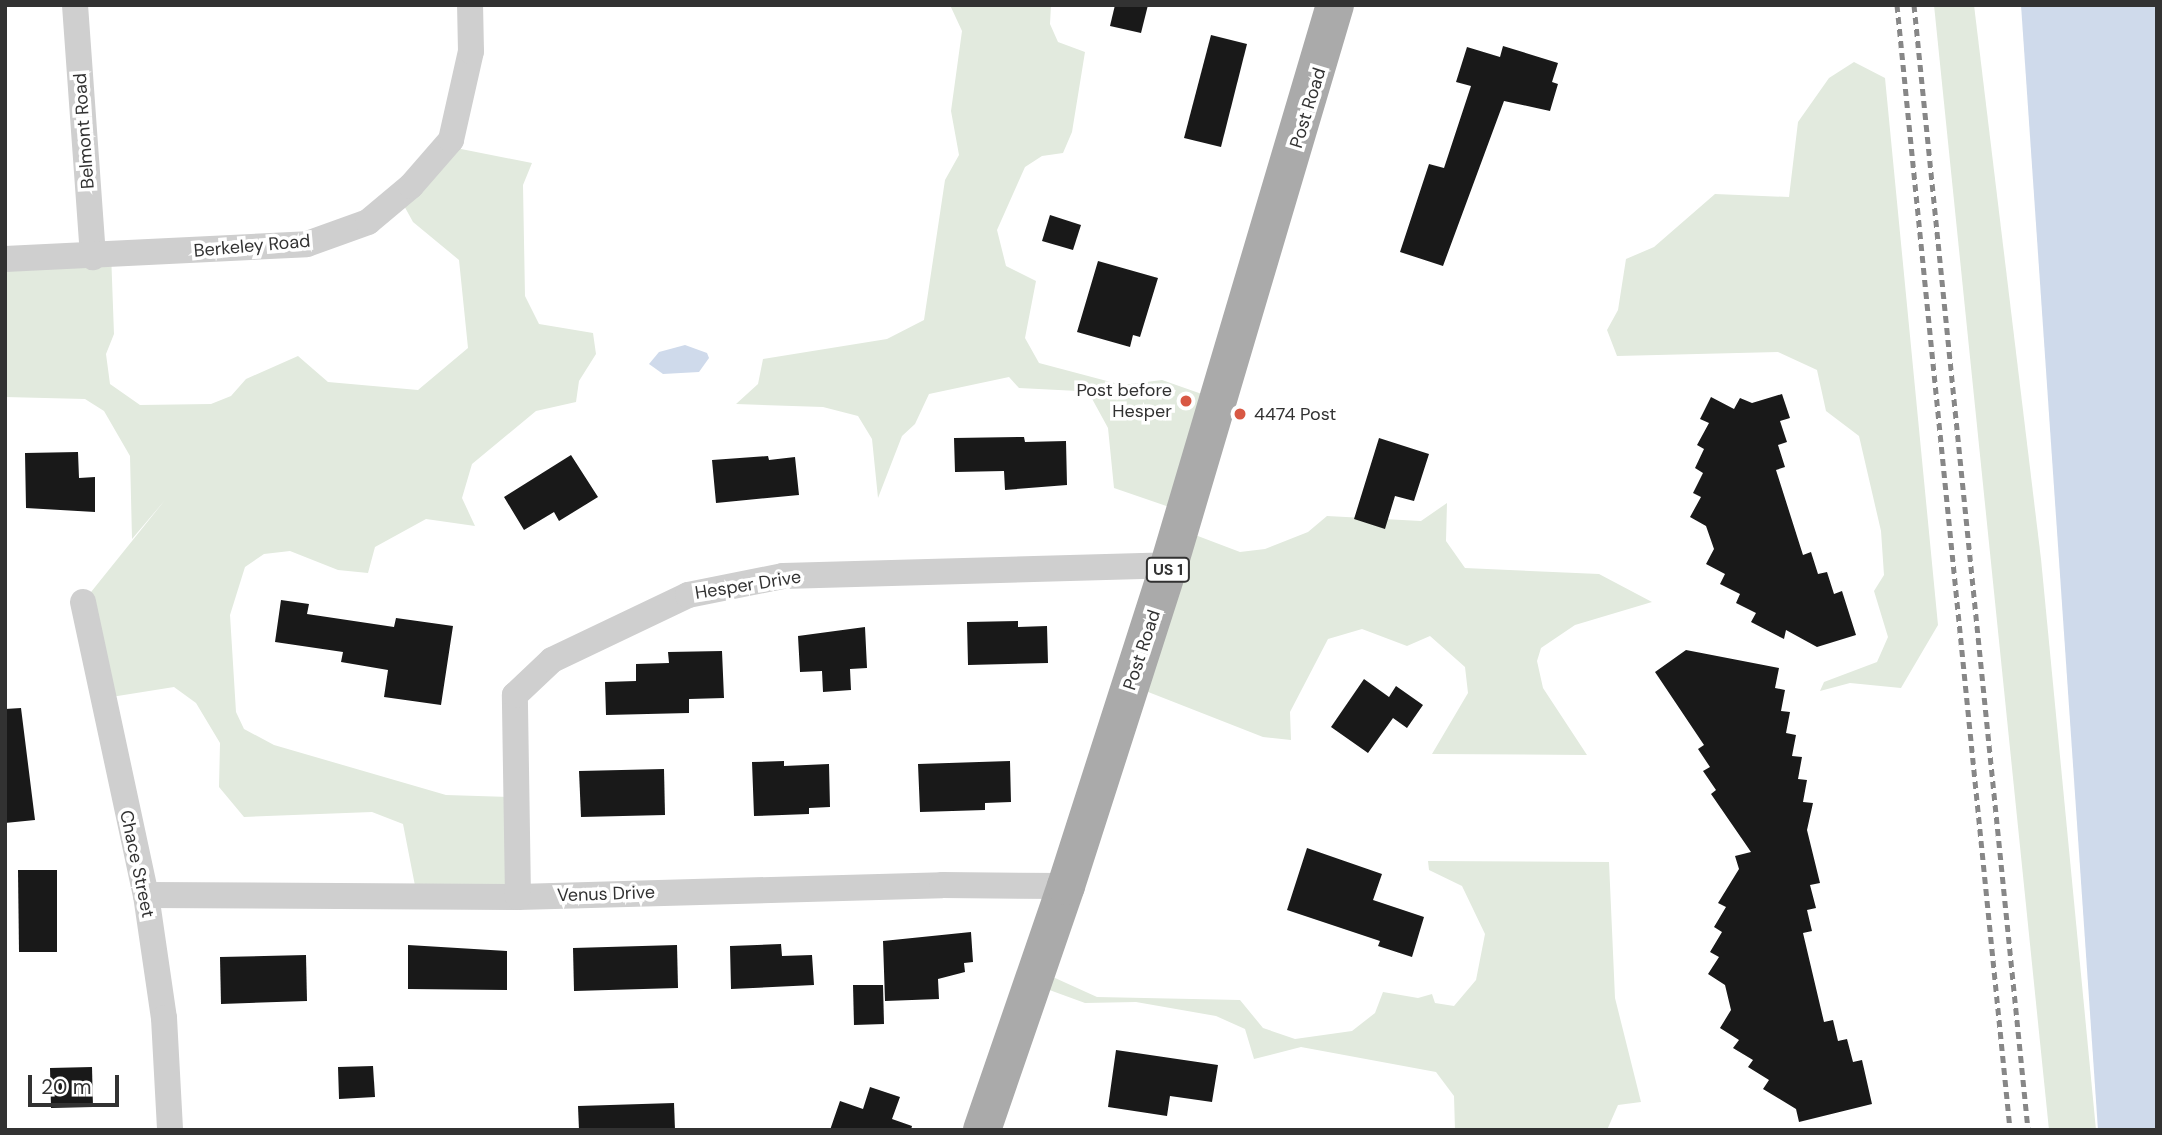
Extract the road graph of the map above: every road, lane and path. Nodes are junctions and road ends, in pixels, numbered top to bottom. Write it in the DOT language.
graph roads {
  1 [pos="75,5"];
  2 [pos="470,5"];
  3 [pos="1335,5"];
  4 [pos="93,257"];
  5 [pos="5,259"];
  6 [pos="1169,565"];
  7 [pos="83,602"];
  8 [pos="1066,886"];
  9 [pos="146,895"];
  10 [pos="518,897"];
  11 [pos="170,1130"];
  12 [pos="982,1130"];
  1 -- 4 [label="street, Belmont Road"];
  2 -- 4 [label="street, Berkeley Road"];
  3 -- 6 [label="main road, Post Road / US 1"];
  4 -- 5 [label="street, Berkeley Road"];
  6 -- 8 [label="main road, Post Road / US 1"];
  6 -- 10 [label="street, Hesper Drive"];
  7 -- 9 [label="street, Chace Street"];
  8 -- 10 [label="street, Venus Drive"];
  8 -- 12 [label="main road, Post Road / US 1"];
  9 -- 10 [label="street, Venus Drive"];
  9 -- 11 [label="street, Chace Street"];
}
